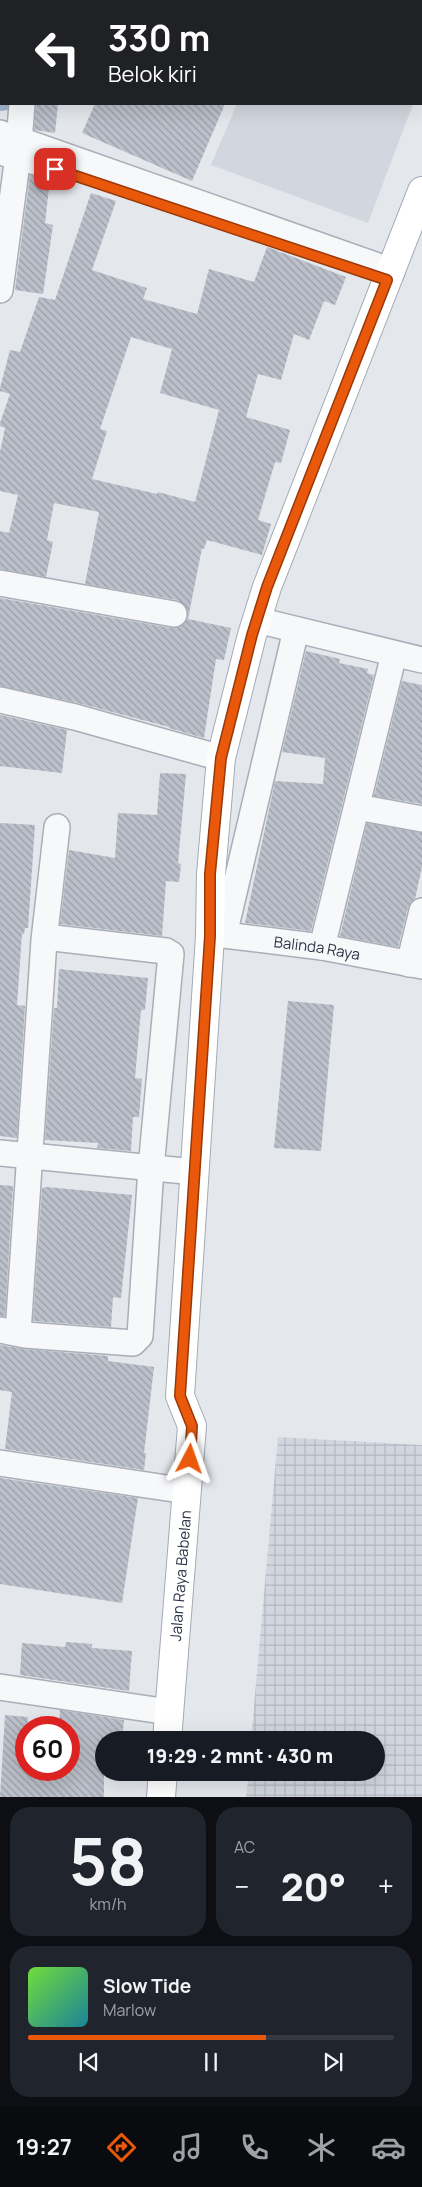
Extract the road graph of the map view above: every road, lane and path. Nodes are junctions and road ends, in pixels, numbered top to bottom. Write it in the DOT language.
graph roads {
  1 [pos="22,105"];
  2 [pos="8,144"];
  3 [pos="422,191"];
  4 [pos="389,276"];
  5 [pos="0,290"];
  6 [pos="0,583"];
  7 [pos="174,614"];
  8 [pos="258,620"];
  9 [pos="296,630"];
  10 [pos="394,654"];
  11 [pos="422,660"];
  12 [pos="0,700"];
  13 [pos="221,758"];
  14 [pos="357,807"];
  15 [pos="422,819"];
  16 [pos="57,827"];
  17 [pos="422,911"];
  18 [pos="217,936"];
  19 [pos="45,937"];
  20 [pos="322,947"];
  21 [pos="415,965"];
  22 [pos="0,1153"];
  23 [pos="29,1155"];
  24 [pos="151,1168"];
  25 [pos="195,1172"];
  26 [pos="9,1331"];
  27 [pos="0,1463"];
  28 [pos="187,1491"];
  29 [pos="0,1687"];
  30 [pos="169,1712"];
  31 [pos="168,1731"];
  32 [pos="163,1781"];
  33 [pos="161,1797"];
  1 -- 2 [label="street"];
  2 -- 4 [label="street"];
  2 -- 5 [label="street"];
  3 -- 4 [label="main road, Jalan Raya Babelan"];
  4 -- 8 [label="main road, Jalan Raya Babelan"];
  6 -- 7 [label="street"];
  8 -- 9 [label="street"];
  8 -- 13 [label="main road, Jalan Raya Babelan"];
  9 -- 10 [label="street"];
  9 -- 18 [label="street"];
  10 -- 11 [label="street"];
  10 -- 14 [label="street"];
  12 -- 13 [label="street"];
  13 -- 18 [label="main road, Jalan Raya Babelan"];
  14 -- 15 [label="street"];
  14 -- 20 [label="street"];
  16 -- 19 [label="street"];
  17 -- 21 [label="street"];
  18 -- 20 [label="street, Balinda Raya"];
  18 -- 25 [label="main road, Jalan Raya Babelan"];
  19 -- 23 [label="street"];
  19 -- 24 [label="street"];
  20 -- 21 [label="street, Balinda Raya"];
  22 -- 23 [label="street"];
  23 -- 24 [label="street"];
  23 -- 26 [label="street"];
  24 -- 25 [label="street"];
  24 -- 26 [label="street"];
  25 -- 28 [label="main road, Jalan Raya Babelan"];
  27 -- 28 [label="street"];
  28 -- 30 [label="main road, Jalan Raya Babelan"];
  29 -- 30 [label="street"];
  30 -- 31 [label="main road, Jalan Raya Babelan"];
  32 -- 33 [label="main road"];
}
